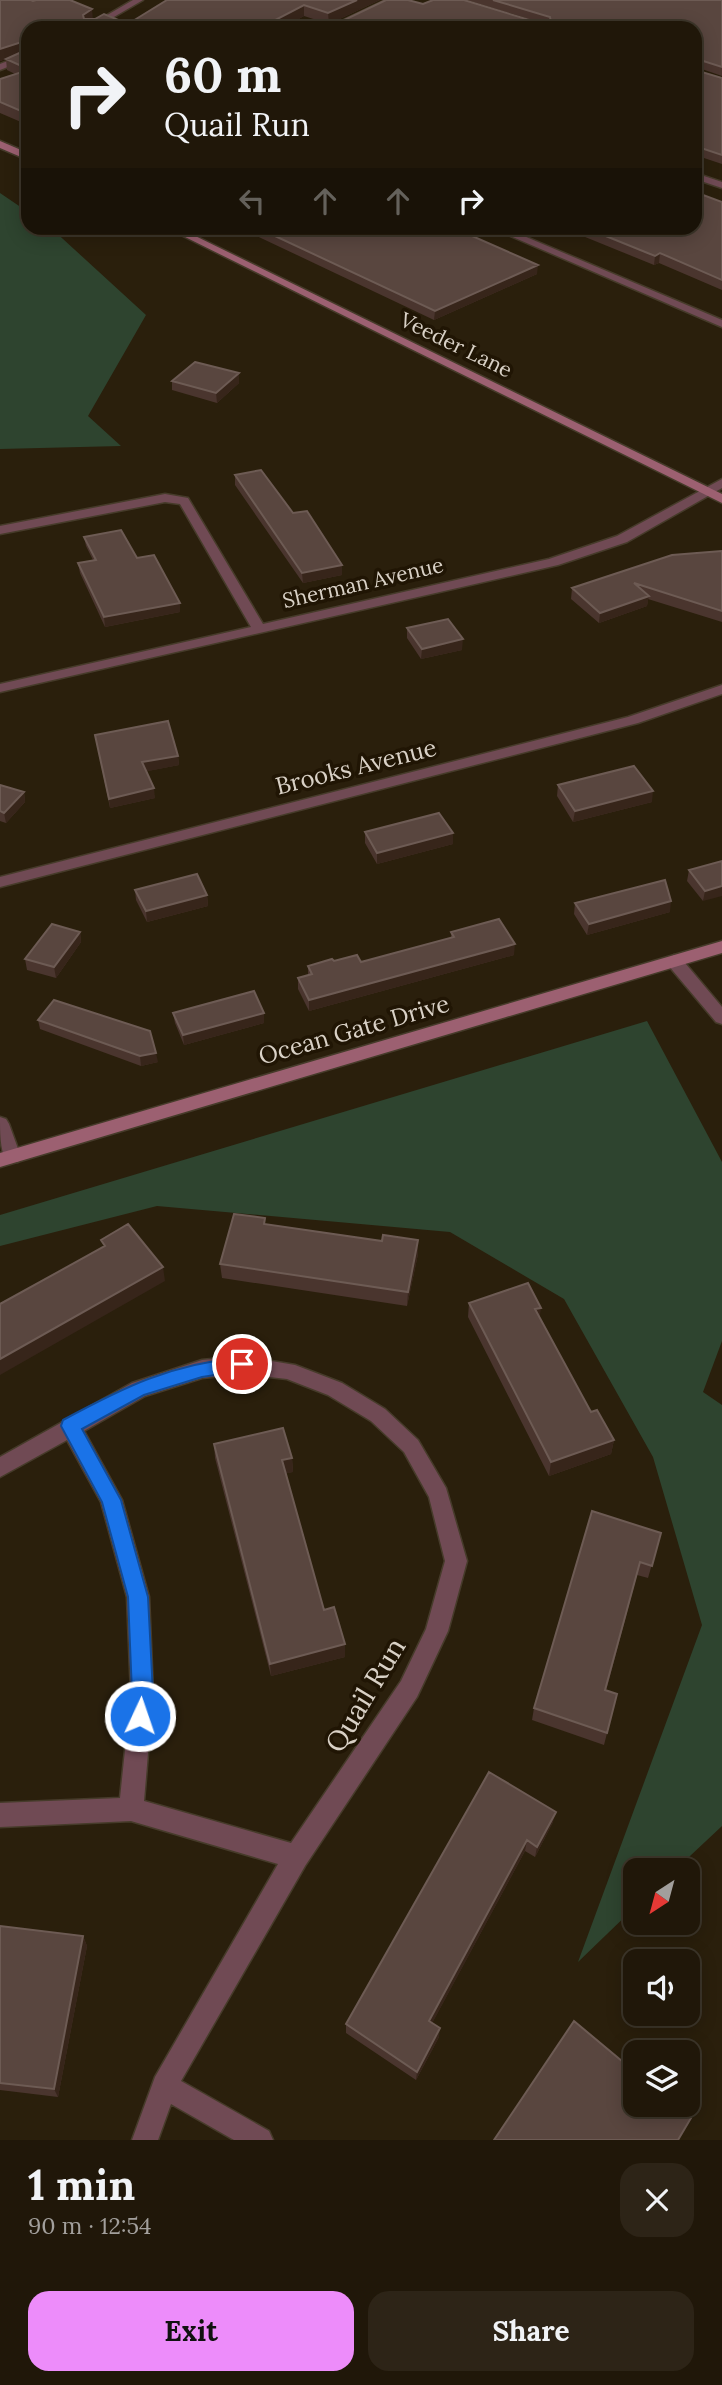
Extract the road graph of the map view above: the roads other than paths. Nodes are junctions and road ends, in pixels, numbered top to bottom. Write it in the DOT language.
graph roads {
  1 [pos="139,0"];
  2 [pos="393,0"];
  3 [pos="102,21"];
  4 [pos="346,21"];
  5 [pos="21,59"];
  6 [pos="0,67"];
  7 [pos="0,144"];
  8 [pos="21,154"];
  9 [pos="702,178"];
  10 [pos="722,185"];
  11 [pos="186,235"];
  12 [pos="513,235"];
  13 [pos="722,324"];
  14 [pos="722,482"];
  15 [pos="707,491"];
  16 [pos="722,499"];
  17 [pos="0,530"];
  18 [pos="260,628"];
  19 [pos="0,688"];
  20 [pos="722,689"];
  21 [pos="0,882"];
  22 [pos="722,947"];
  23 [pos="674,961"];
  24 [pos="722,1018"];
  25 [pos="0,1124"];
  26 [pos="6,1158"];
  27 [pos="70,1426"];
  28 [pos="0,1468"];
  29 [pos="131,1810"];
  30 [pos="0,1815"];
  31 [pos="296,1857"];
  32 [pos="164,2086"];
  33 [pos="145,2140"];
  34 [pos="260,2140"];
  1 -- 3 [label="street"];
  2 -- 4 [label="street"];
  5 -- 6 [label="street"];
  7 -- 8 [label="street"];
  9 -- 10 [label="street"];
  11 -- 15 [label="street, Veeder Lane"];
  12 -- 13 [label="street"];
  14 -- 15 [label="street, Sherman Avenue"];
  15 -- 16 [label="street, Veeder Lane"];
  15 -- 18 [label="street, Sherman Avenue"];
  17 -- 18 [label="street"];
  18 -- 19 [label="street, Sherman Avenue"];
  20 -- 21 [label="street, Brooks Avenue"];
  22 -- 23 [label="street, Ocean Gate Drive"];
  23 -- 24 [label="street"];
  23 -- 26 [label="street, Ocean Gate Drive"];
  25 -- 26 [label="street"];
  27 -- 28 [label="street, Quail Run"];
  27 -- 29 [label="street"];
  27 -- 31 [label="street, Quail Run"];
  29 -- 30 [label="street"];
  29 -- 31 [label="street"];
  31 -- 32 [label="street, Quail Run"];
  32 -- 33 [label="street, Quail Run"];
  32 -- 34 [label="street"];
}
